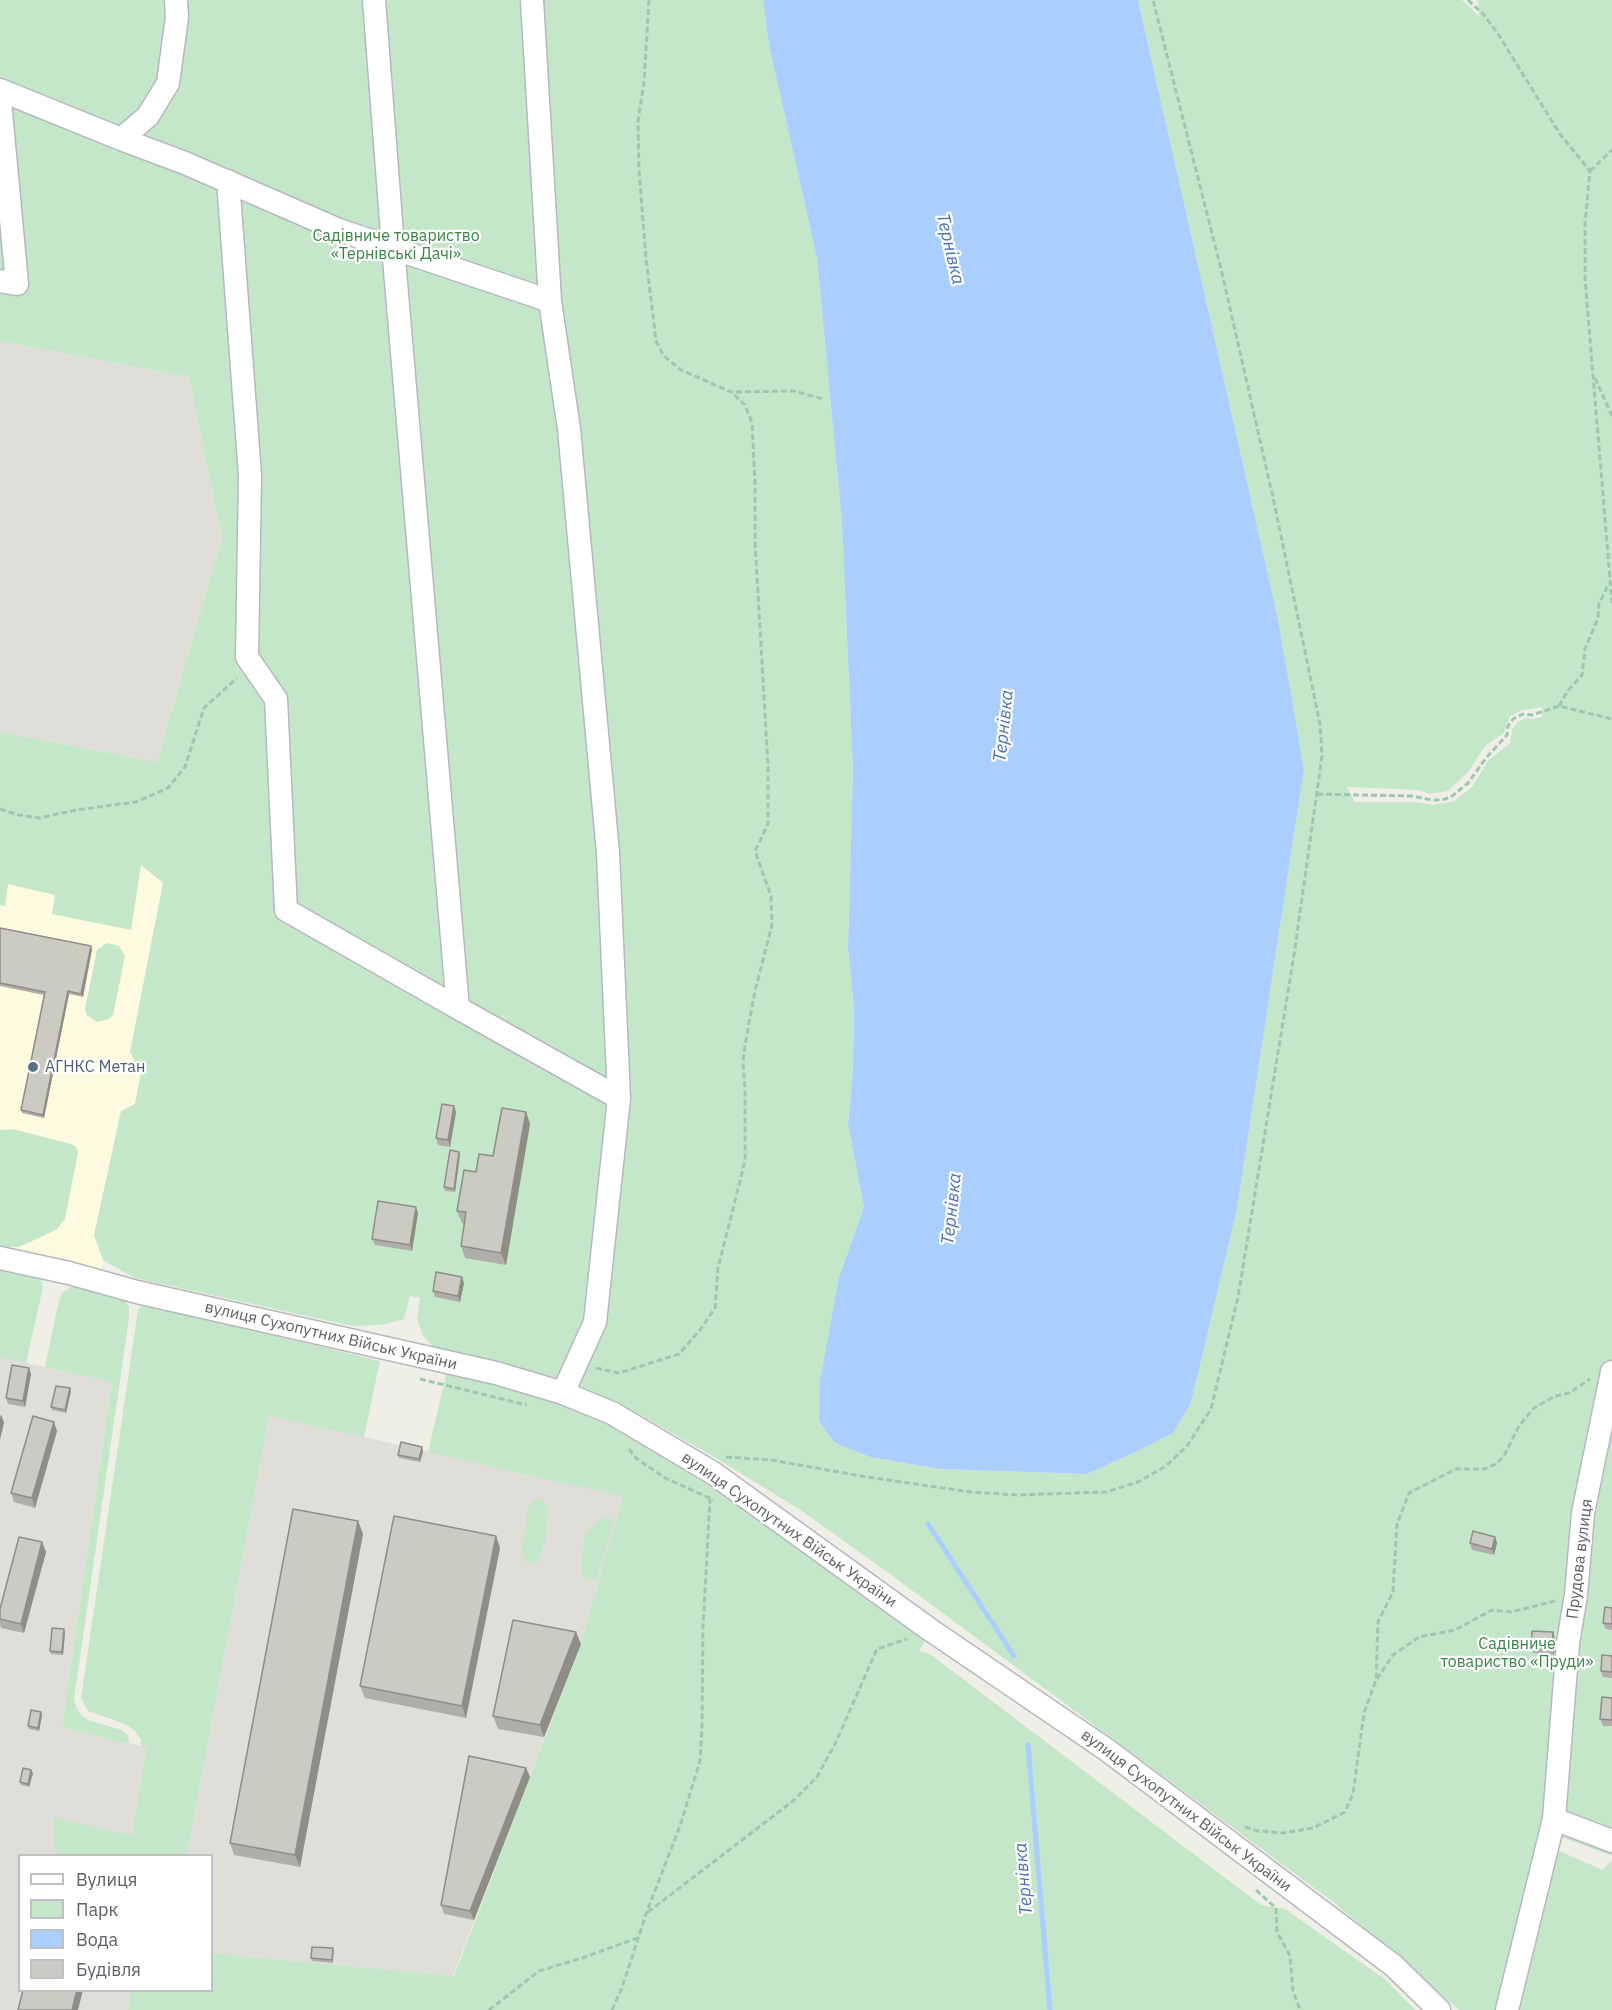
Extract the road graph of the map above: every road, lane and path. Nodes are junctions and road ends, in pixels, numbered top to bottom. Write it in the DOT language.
graph roads {
  1 [pos="176,0"];
  2 [pos="374,0"];
  3 [pos="532,0"];
  4 [pos="649,0"];
  5 [pos="1153,0"];
  6 [pos="1468,0"];
  7 [pos="0,90"];
  8 [pos="0,101"];
  9 [pos="121,140"];
  10 [pos="1612,150"];
  11 [pos="1590,171"];
  12 [pos="228,181"];
  13 [pos="393,248"];
  14 [pos="0,281"];
  15 [pos="550,301"];
  16 [pos="1593,374"];
  17 [pos="731,392"];
  18 [pos="823,399"];
  19 [pos="1612,416"];
  20 [pos="1612,555"];
  21 [pos="1609,560"];
  22 [pos="1610,581"];
  23 [pos="1612,603"];
  24 [pos="252,664"];
  25 [pos="1559,706"];
  26 [pos="1612,718"];
  27 [pos="1317,794"];
  28 [pos="0,809"];
  29 [pos="458,1008"];
  30 [pos="619,1098"];
  31 [pos="0,1258"];
  32 [pos="577,1365"];
  33 [pos="1612,1373"];
  34 [pos="414,1377"];
  35 [pos="563,1393"];
  36 [pos="535,1407"];
  37 [pos="626,1447"];
  38 [pos="714,1464"];
  39 [pos="710,1499"];
  40 [pos="718,1502"];
  41 [pos="1576,1595"];
  42 [pos="929,1629"];
  43 [pos="1376,1680"];
  44 [pos="1554,1819"];
  45 [pos="1217,1833"];
  46 [pos="1612,1841"];
  47 [pos="1250,1884"];
  48 [pos="646,1914"];
  49 [pos="640,1937"];
  50 [pos="489,2010"];
  51 [pos="612,2010"];
  52 [pos="1300,2010"];
  53 [pos="1438,2010"];
  54 [pos="1507,2010"];
  1 -- 9 [label="street"];
  2 -- 13 [label="street"];
  3 -- 15 [label="street"];
  4 -- 17 [label="path"];
  5 -- 27 [label="path"];
  6 -- 11 [label="path"];
  7 -- 9 [label="street"];
  8 -- 14 [label="street"];
  9 -- 12 [label="street"];
  10 -- 11 [label="path"];
  11 -- 16 [label="path"];
  12 -- 13 [label="street"];
  12 -- 24 [label="street"];
  13 -- 15 [label="street"];
  13 -- 29 [label="street"];
  15 -- 30 [label="street"];
  16 -- 19 [label="path"];
  16 -- 21 [label="path"];
  17 -- 18 [label="path"];
  17 -- 32 [label="path"];
  20 -- 21 [label="path"];
  21 -- 22 [label="path"];
  22 -- 23 [label="path"];
  22 -- 25 [label="path"];
  24 -- 28 [label="path"];
  24 -- 29 [label="street"];
  25 -- 26 [label="path"];
  25 -- 27 [label="path"];
  27 -- 38 [label="path"];
  29 -- 30 [label="street"];
  30 -- 32 [label="street"];
  31 -- 35 [label="street, вулиця Сухопутних Військ України"];
  32 -- 35 [label="street"];
  33 -- 41 [label="street, Прудова вулиця"];
  33 -- 43 [label="path"];
  34 -- 36 [label="path"];
  35 -- 38 [label="street, вулиця Сухопутних Військ України"];
  37 -- 39 [label="path"];
  38 -- 39 [label="path"];
  38 -- 42 [label="street, вулиця Сухопутних Військ України"];
  39 -- 40 [label="path"];
  39 -- 48 [label="path"];
  41 -- 43 [label="path"];
  41 -- 44 [label="street, Прудова вулиця"];
  42 -- 45 [label="street, вулиця Сухопутних Військ України"];
  42 -- 48 [label="path"];
  43 -- 45 [label="path"];
  44 -- 46 [label="street"];
  44 -- 54 [label="street, Прудова вулиця"];
  45 -- 53 [label="street, вулиця Сухопутних Військ України"];
  47 -- 52 [label="path"];
  48 -- 49 [label="path"];
  49 -- 50 [label="path"];
  49 -- 51 [label="path"];
}
